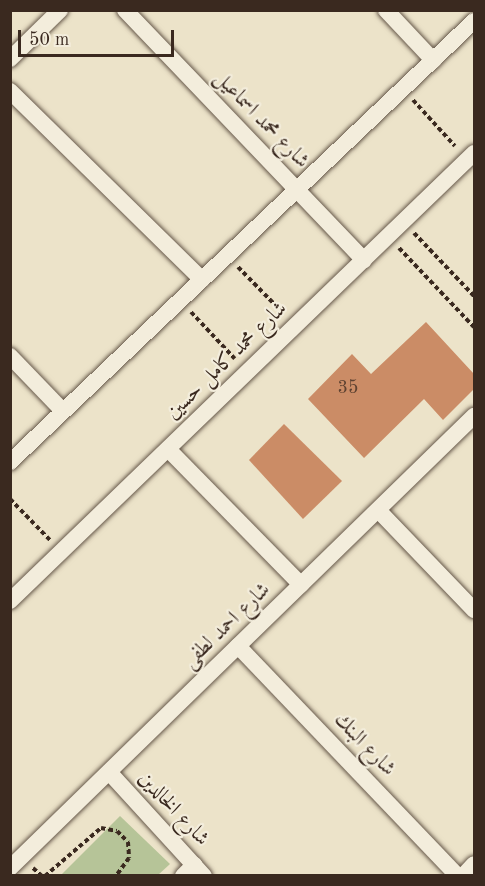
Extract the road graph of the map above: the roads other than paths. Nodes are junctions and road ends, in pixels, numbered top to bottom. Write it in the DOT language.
graph roads {
  1 [pos="60,10"];
  2 [pos="125,10"];
  3 [pos="386,10"];
  4 [pos="474,21"];
  5 [pos="10,59"];
  6 [pos="433,60"];
  7 [pos="10,91"];
  8 [pos="471,157"];
  9 [pos="297,190"];
  10 [pos="364,260"];
  11 [pos="202,280"];
  12 [pos="10,356"];
  13 [pos="63,411"];
  14 [pos="474,416"];
  15 [pos="168,448"];
  16 [pos="10,462"];
  17 [pos="378,510"];
  18 [pos="301,585"];
  19 [pos="10,601"];
  20 [pos="474,610"];
  21 [pos="238,646"];
  22 [pos="109,772"];
  23 [pos="474,864"];
  24 [pos="10,868"];
  25 [pos="194,872"];
  26 [pos="458,876"];
  27 [pos="463,876"];
  1 -- 5 [label="street"];
  2 -- 9 [label="street, شارع محمد اسماعيل"];
  3 -- 6 [label="street"];
  4 -- 6 [label="street"];
  6 -- 9 [label="street"];
  7 -- 11 [label="street"];
  8 -- 10 [label="street, شارع محمد كامل حسين"];
  9 -- 10 [label="street, شارع محمد اسماعيل"];
  9 -- 11 [label="street"];
  10 -- 15 [label="street, شارع محمد كامل حسين"];
  11 -- 13 [label="street"];
  12 -- 13 [label="street"];
  13 -- 16 [label="street"];
  14 -- 17 [label="street, شارع احمد لطفى"];
  15 -- 18 [label="street"];
  15 -- 19 [label="street, شارع محمد كامل حسين"];
  17 -- 18 [label="street, شارع احمد لطفى"];
  17 -- 20 [label="street"];
  18 -- 21 [label="street, شارع احمد لطفى"];
  21 -- 22 [label="street, شارع احمد لطفى"];
  21 -- 26 [label="street, شارع البنك"];
  22 -- 24 [label="street, شارع احمد لطفى"];
  22 -- 25 [label="street, شارع الخالدين"];
  23 -- 27 [label="street"];
}
